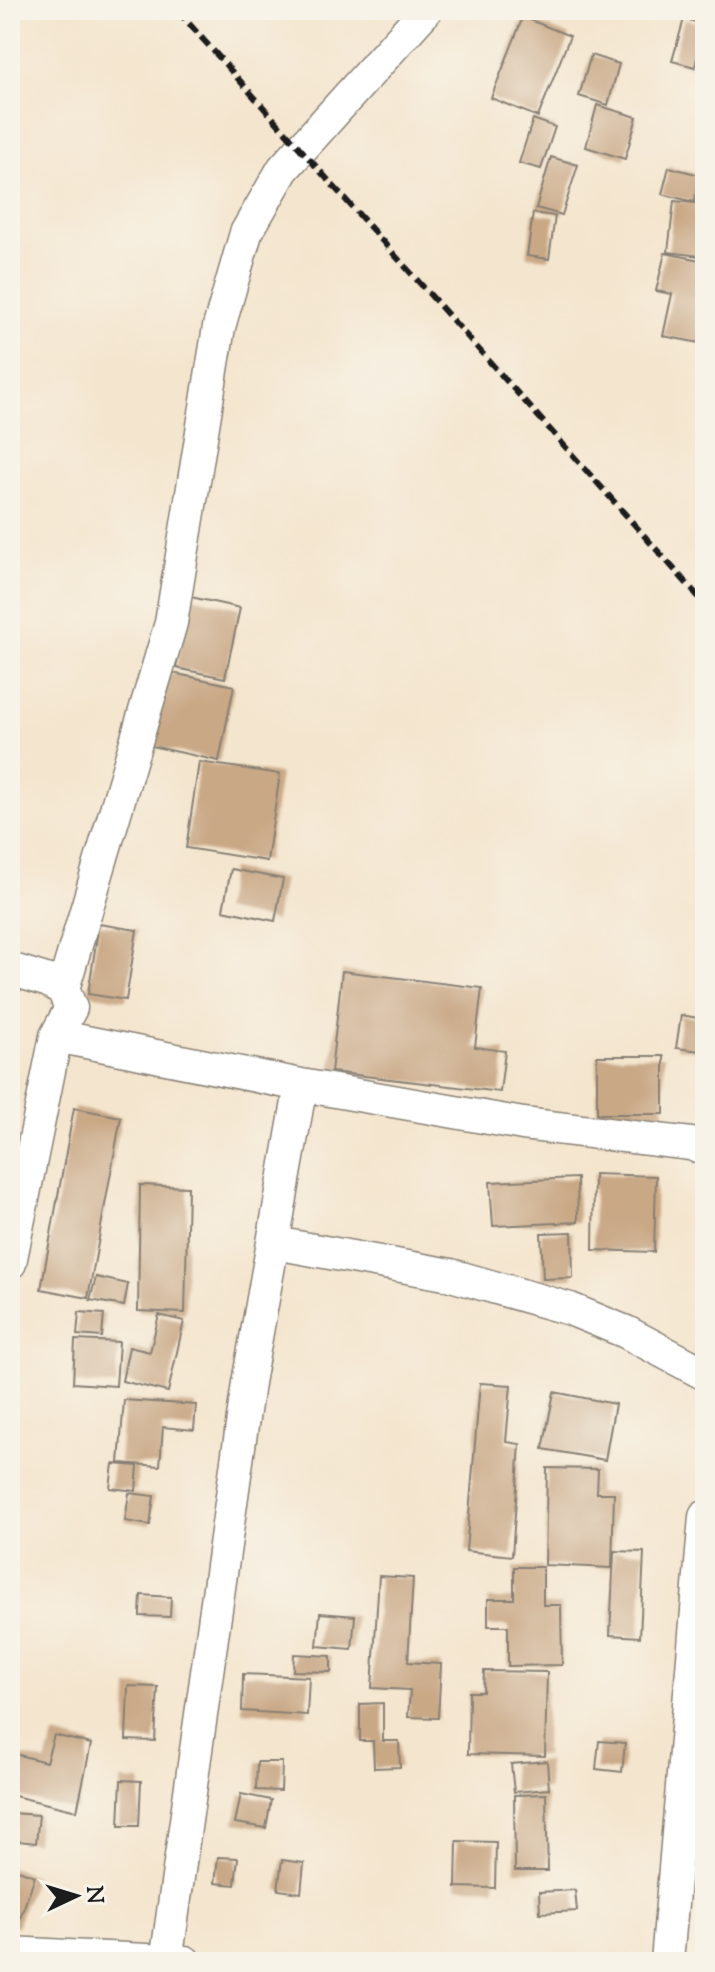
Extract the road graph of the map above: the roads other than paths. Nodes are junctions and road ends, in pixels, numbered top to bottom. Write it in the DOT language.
graph roads {
  1 [pos="426,10"];
  2 [pos="10,969"];
  3 [pos="63,989"];
  4 [pos="56,1036"];
  5 [pos="301,1085"];
  6 [pos="705,1150"];
  7 [pos="275,1243"];
  8 [pos="10,1263"];
  9 [pos="705,1374"];
  10 [pos="705,1517"];
  11 [pos="10,1953"];
  12 [pos="172,1961"];
  13 [pos="667,1962"];
  1 -- 3 [label="street"];
  2 -- 3 [label="street"];
  3 -- 4 [label="street"];
  4 -- 5 [label="street"];
  4 -- 8 [label="street"];
  5 -- 6 [label="street"];
  5 -- 7 [label="street"];
  7 -- 9 [label="street"];
  7 -- 12 [label="street"];
  10 -- 13 [label="street"];
  11 -- 12 [label="street"];
}
